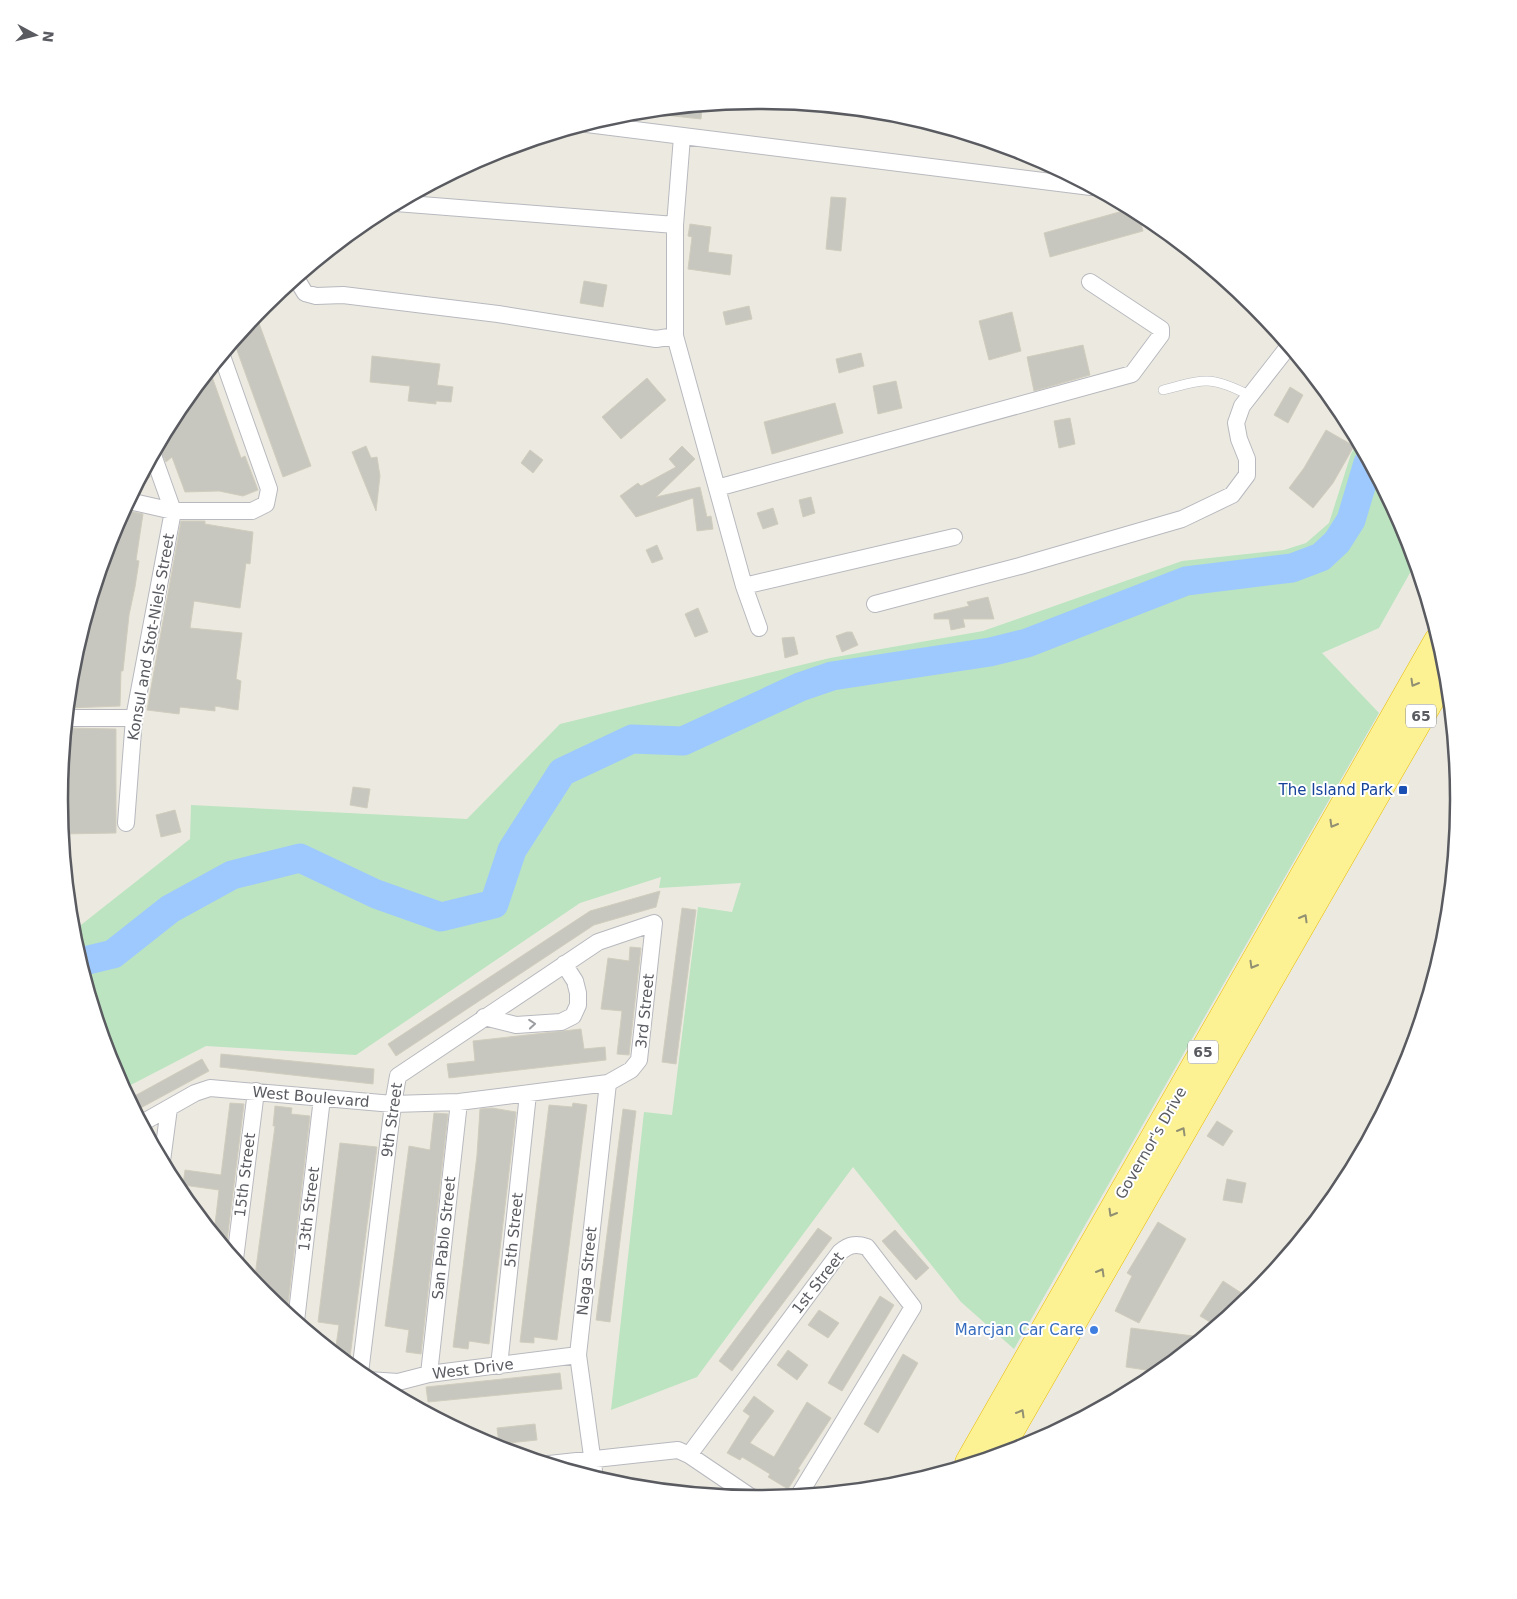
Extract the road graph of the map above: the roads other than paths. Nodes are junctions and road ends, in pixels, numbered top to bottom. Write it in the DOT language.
graph roads {
  1 [pos="605,126"];
  2 [pos="682,137"];
  3 [pos="1076,186"];
  4 [pos="408,204"];
  5 [pos="675,225"];
  6 [pos="1090,282"];
  7 [pos="299,283"];
  8 [pos="675,336"];
  9 [pos="1284,352"];
  10 [pos="224,362"];
  11 [pos="1163,390"];
  12 [pos="1251,396"];
  13 [pos="156,462"];
  14 [pos="717,488"];
  15 [pos="136,501"];
  16 [pos="173,511"];
  17 [pos="954,537"];
  18 [pos="744,586"];
  19 [pos="875,604"];
  20 [pos="759,628"];
  21 [pos="1433,650"];
  22 [pos="1439,684"];
  23 [pos="1443,704"];
  24 [pos="72,718"];
  25 [pos="134,718"];
  26 [pos="1396,760"];
  27 [pos="126,822"];
  28 [pos="654,923"];
  29 [pos="564,964"];
  30 [pos="484,1018"];
  31 [pos="608,1083"];
  32 [pos="256,1091"];
  33 [pos="528,1094"];
  34 [pos="322,1098"];
  35 [pos="459,1102"];
  36 [pos="393,1104"];
  37 [pos="169,1108"];
  38 [pos="147,1120"];
  39 [pos="163,1150"];
  40 [pos="235,1250"];
  41 [pos="297,1313"];
  42 [pos="578,1355"];
  43 [pos="361,1364"];
  44 [pos="499,1366"];
  45 [pos="429,1374"];
  46 [pos="386,1381"];
  47 [pos="1001,1446"];
  48 [pos="689,1455"];
  49 [pos="973,1456"];
  50 [pos="592,1459"];
  51 [pos="564,1462"];
  52 [pos="594,1470"];
  53 [pos="803,1489"];
  54 [pos="740,1490"];
  1 -- 2 [label="street"];
  2 -- 3 [label="street"];
  2 -- 5 [label="street"];
  4 -- 5 [label="street"];
  5 -- 8 [label="street"];
  6 -- 14 [label="street"];
  7 -- 8 [label="street"];
  8 -- 14 [label="street"];
  9 -- 12 [label="street"];
  10 -- 16 [label="street"];
  11 -- 12 [label="lane"];
  12 -- 19 [label="street"];
  13 -- 16 [label="street"];
  14 -- 18 [label="street"];
  15 -- 16 [label="street"];
  16 -- 25 [label="street, Konsul and Stot-Niels Street"];
  17 -- 18 [label="street"];
  18 -- 20 [label="street"];
  21 -- 49 [label="highway, Governor's Drive / 65, one-way"];
  22 -- 26 [label="highway, Governor's Drive / 65"];
  23 -- 26 [label="highway"];
  24 -- 25 [label="street"];
  25 -- 27 [label="street, Konsul and Stot-Niels Street"];
  47 -- 26 [label="highway, Governor's Drive / 65, one-way"];
  28 -- 29 [label="street, 9th Street"];
  28 -- 31 [label="street, 3rd Street"];
  29 -- 30 [label="street, 9th Street"];
  30 -- 29 [label="street, one-way"];
  30 -- 36 [label="street, 9th Street"];
  31 -- 33 [label="street, West Boulevard"];
  31 -- 42 [label="street, Naga Street"];
  32 -- 34 [label="street, West Boulevard"];
  32 -- 37 [label="street, West Boulevard"];
  32 -- 40 [label="street, 15th Street"];
  33 -- 35 [label="street, West Boulevard"];
  33 -- 44 [label="street, 5th Street"];
  34 -- 36 [label="street, West Boulevard"];
  34 -- 41 [label="street, 13th Street"];
  35 -- 36 [label="street, West Boulevard"];
  35 -- 45 [label="street, San Pablo Street"];
  36 -- 43 [label="street, 9th Street"];
  37 -- 38 [label="street, West Boulevard"];
  37 -- 39 [label="street"];
  42 -- 44 [label="street, West Drive"];
  42 -- 50 [label="street, Naga Street"];
  44 -- 45 [label="street, West Drive"];
  45 -- 46 [label="street, West Drive"];
  48 -- 50 [label="street"];
  48 -- 53 [label="street, 1st Street"];
  48 -- 54 [label="street"];
  50 -- 51 [label="street"];
  50 -- 52 [label="street, Naga Street"];
}
